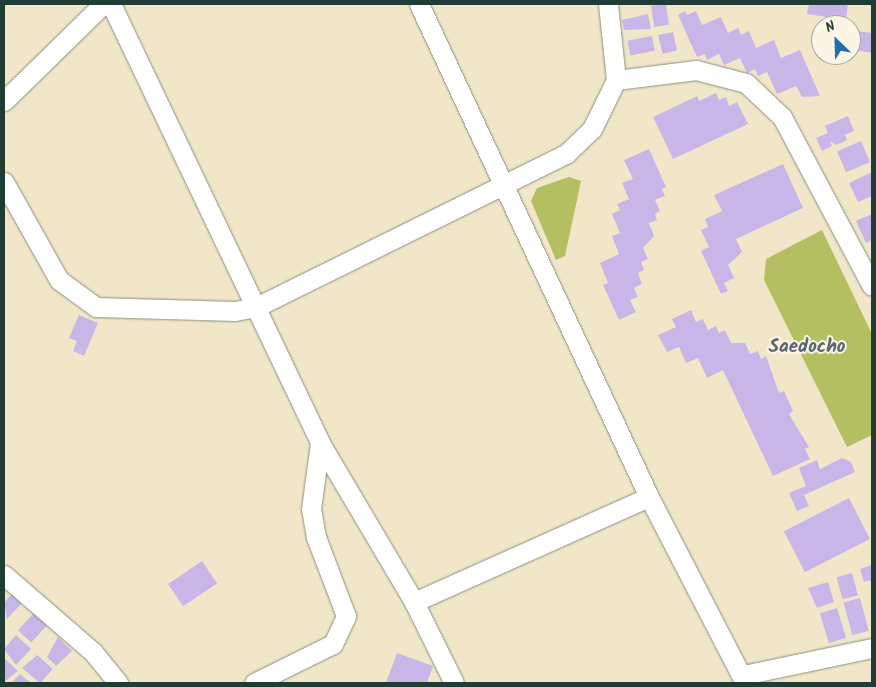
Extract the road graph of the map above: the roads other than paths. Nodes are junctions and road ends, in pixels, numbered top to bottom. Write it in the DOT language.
graph roads {
  1 [pos="103,4"];
  2 [pos="111,4"];
  3 [pos="419,4"];
  4 [pos="608,4"];
  5 [pos="616,80"];
  6 [pos="4,101"];
  7 [pos="4,182"];
  8 [pos="505,182"];
  9 [pos="872,286"];
  10 [pos="256,307"];
  11 [pos="320,443"];
  12 [pos="649,497"];
  13 [pos="4,575"];
  14 [pos="414,602"];
  15 [pos="872,648"];
  16 [pos="744,679"];
  17 [pos="118,683"];
  18 [pos="254,683"];
  19 [pos="454,683"];
  1 -- 6 [label="street"];
  2 -- 10 [label="street"];
  3 -- 8 [label="street"];
  4 -- 5 [label="street"];
  5 -- 8 [label="street"];
  5 -- 9 [label="street"];
  7 -- 10 [label="street"];
  8 -- 10 [label="street"];
  8 -- 12 [label="street"];
  10 -- 11 [label="street"];
  11 -- 14 [label="street"];
  11 -- 18 [label="street"];
  12 -- 14 [label="street"];
  12 -- 16 [label="street"];
  13 -- 17 [label="street"];
  14 -- 19 [label="street"];
  15 -- 16 [label="street"];
}
